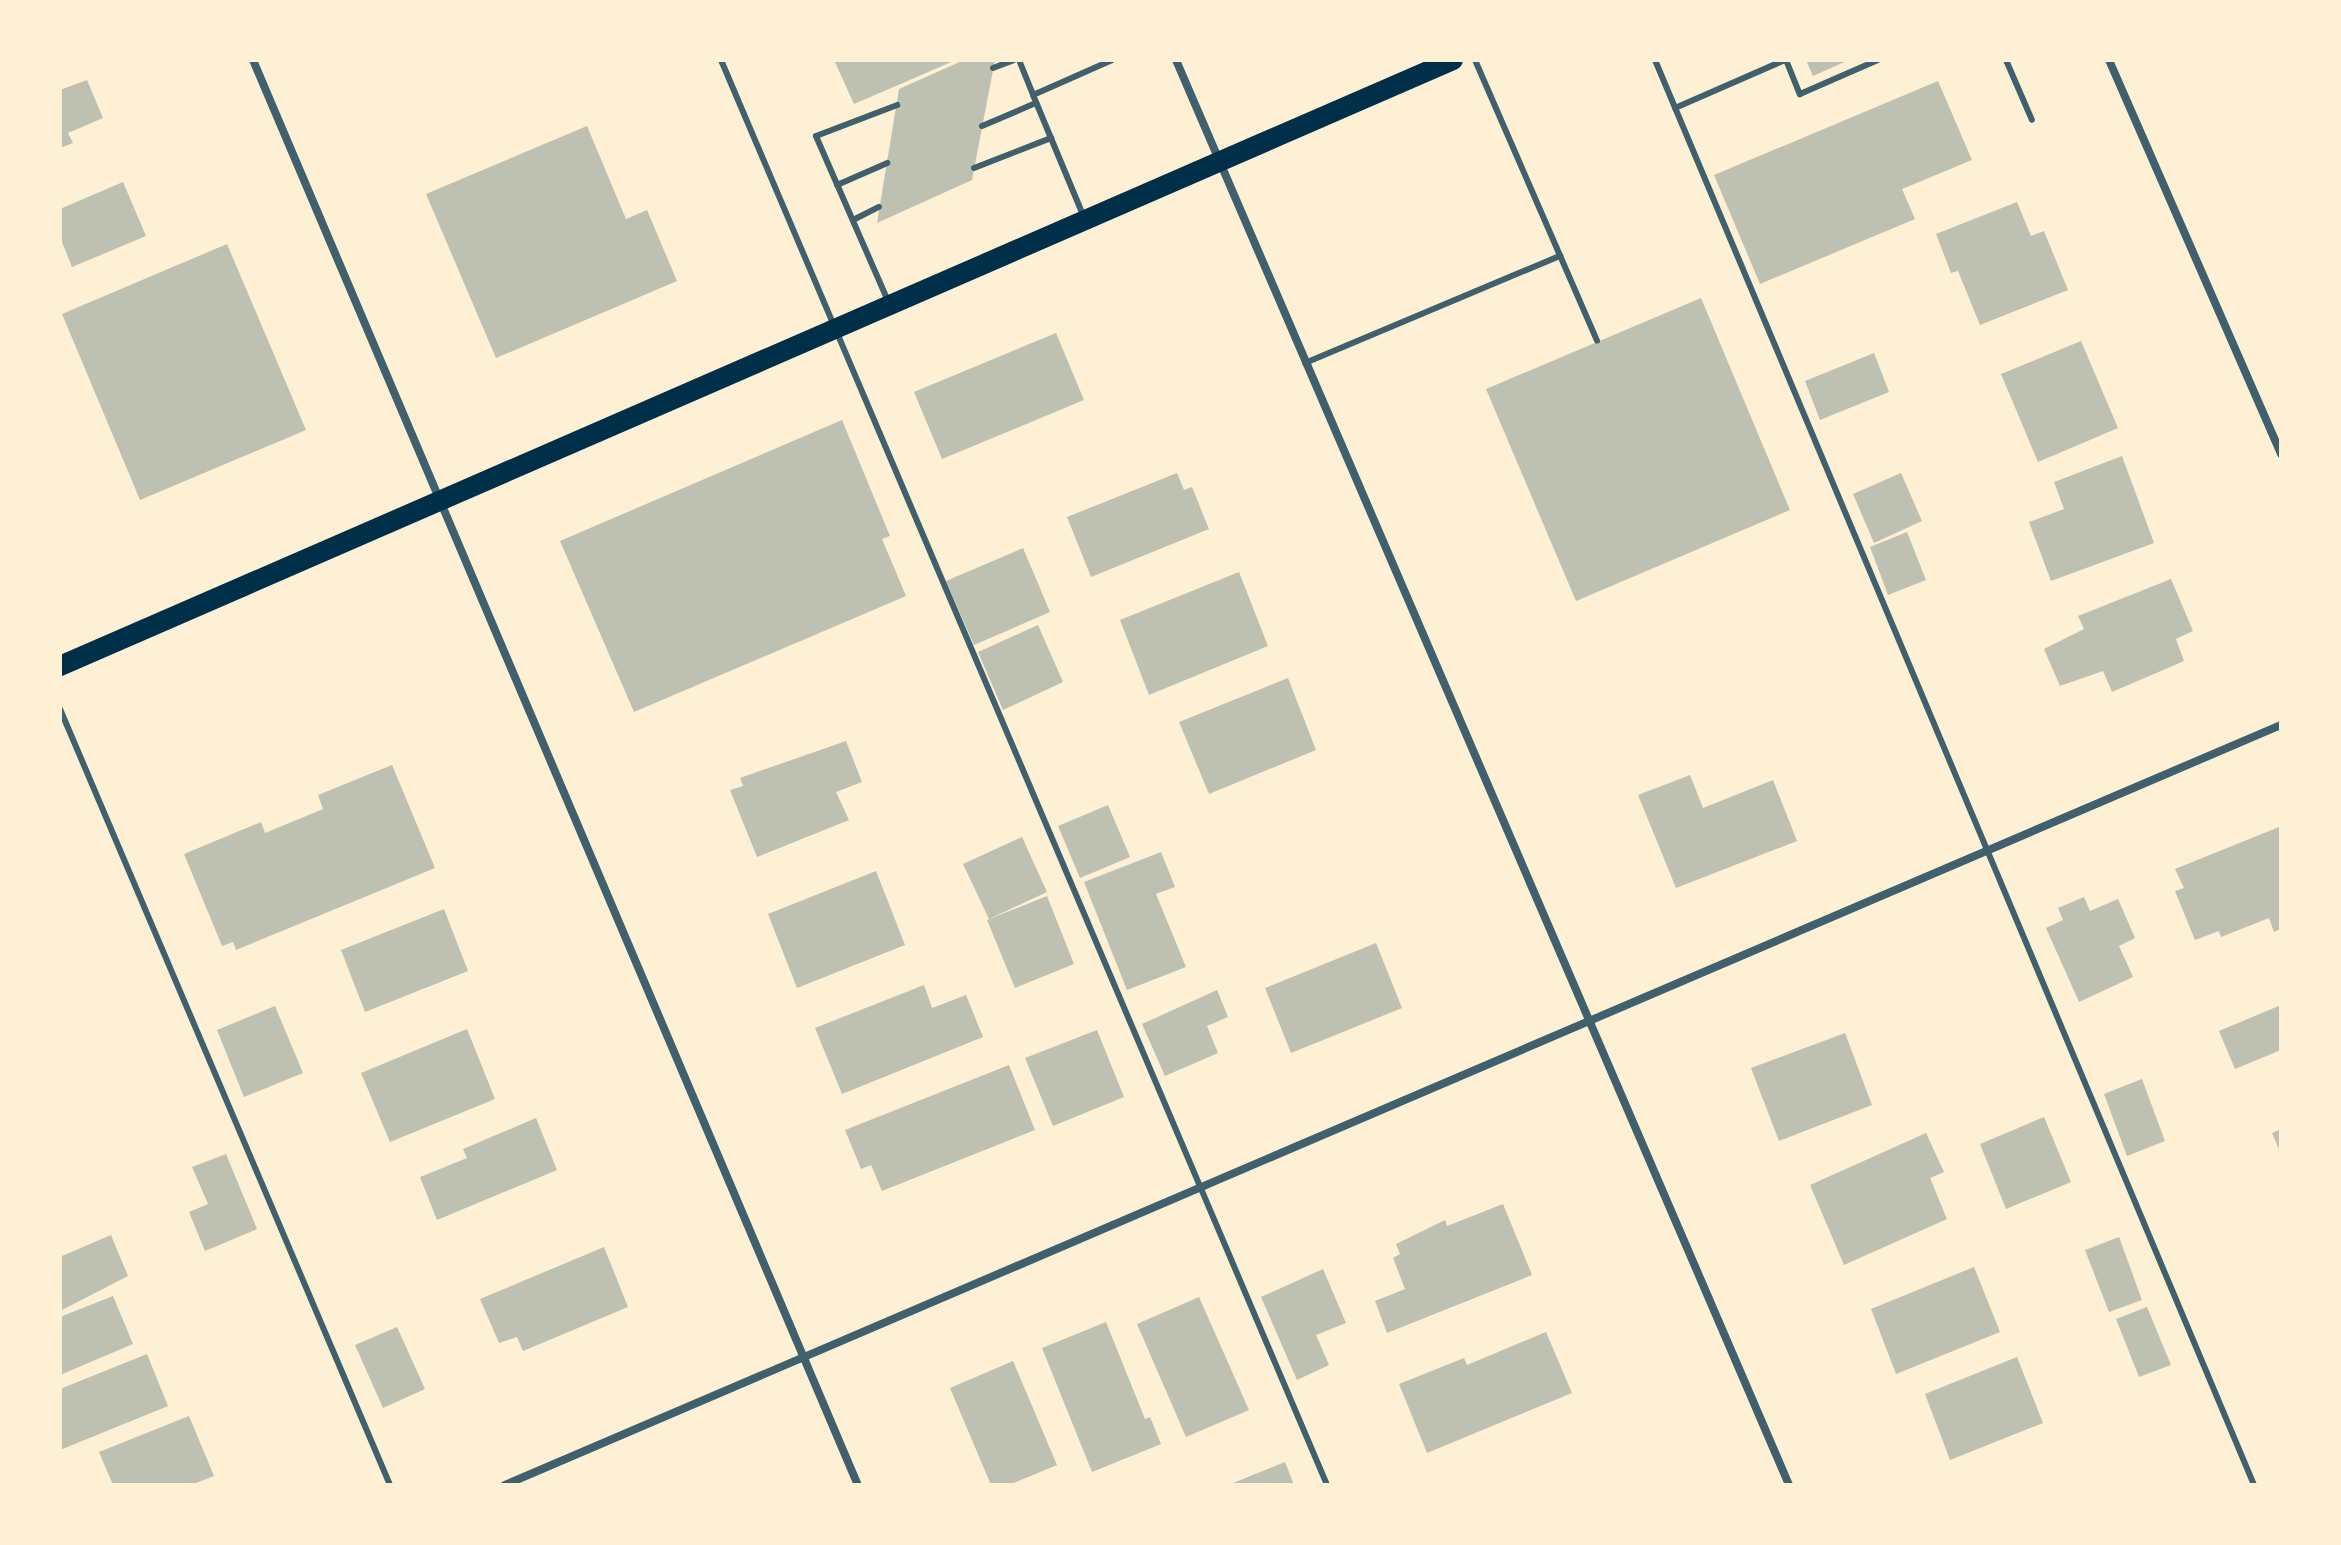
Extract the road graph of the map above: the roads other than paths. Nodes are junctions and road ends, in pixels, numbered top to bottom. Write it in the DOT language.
graph roads {
  1 [pos="253,60"];
  2 [pos="721,60"];
  3 [pos="1017,60"];
  4 [pos="1112,60"];
  5 [pos="1176,60"];
  6 [pos="1453,60"];
  7 [pos="1475,60"];
  8 [pos="1655,60"];
  9 [pos="1785,60"];
  10 [pos="1878,60"];
  11 [pos="2006,60"];
  12 [pos="2109,60"];
  13 [pos="993,68"];
  14 [pos="1033,95"];
  15 [pos="1036,103"];
  16 [pos="897,105"];
  17 [pos="1675,108"];
  18 [pos="2032,120"];
  19 [pos="982,126"];
  20 [pos="1051,138"];
  21 [pos="1218,160"];
  22 [pos="887,163"];
  23 [pos="974,168"];
  24 [pos="837,185"];
  25 [pos="879,207"];
  26 [pos="1084,218"];
  27 [pos="853,220"];
  28 [pos="1560,256"];
  29 [pos="889,304"];
  30 [pos="838,327"];
  31 [pos="1597,341"];
  32 [pos="1305,363"];
  33 [pos="2281,454"];
  34 [pos="440,502"];
  35 [pos="60,666"];
  36 [pos="60,709"];
  37 [pos="2281,725"];
  38 [pos="1986,852"];
  39 [pos="1589,1020"];
  40 [pos="1199,1188"];
  41 [pos="804,1360"];
  42 [pos="390,1485"];
  43 [pos="505,1485"];
  44 [pos="858,1485"];
  45 [pos="1327,1485"];
  46 [pos="1789,1485"];
  47 [pos="2254,1485"];
  1 -- 34 [label="street"];
  2 -- 30 [label="lane"];
  3 -- 13 [label="lane"];
  3 -- 14 [label="lane"];
  4 -- 14 [label="lane"];
  5 -- 21 [label="street"];
  6 -- 21 [label="main road"];
  7 -- 28 [label="lane"];
  8 -- 17 [label="lane"];
  9 -- 10 [label="lane"];
  9 -- 17 [label="lane"];
  11 -- 18 [label="lane"];
  12 -- 33 [label="street"];
  14 -- 15 [label="lane"];
  15 -- 19 [label="lane"];
  15 -- 20 [label="lane"];
  16 -- 24 [label="lane"];
  17 -- 38 [label="lane"];
  20 -- 23 [label="lane"];
  20 -- 26 [label="lane"];
  21 -- 26 [label="main road"];
  21 -- 32 [label="street"];
  22 -- 24 [label="lane"];
  24 -- 27 [label="lane"];
  25 -- 27 [label="lane"];
  26 -- 29 [label="main road"];
  27 -- 29 [label="lane"];
  28 -- 31 [label="lane"];
  28 -- 32 [label="lane"];
  29 -- 30 [label="main road"];
  30 -- 34 [label="main road"];
  30 -- 40 [label="lane"];
  32 -- 39 [label="street"];
  34 -- 35 [label="main road"];
  34 -- 41 [label="street"];
  36 -- 42 [label="lane"];
  37 -- 38 [label="street"];
  38 -- 39 [label="street"];
  38 -- 47 [label="lane"];
  39 -- 40 [label="street"];
  39 -- 46 [label="street"];
  40 -- 41 [label="street"];
  40 -- 45 [label="lane"];
  41 -- 43 [label="street"];
  41 -- 44 [label="street"];
}
